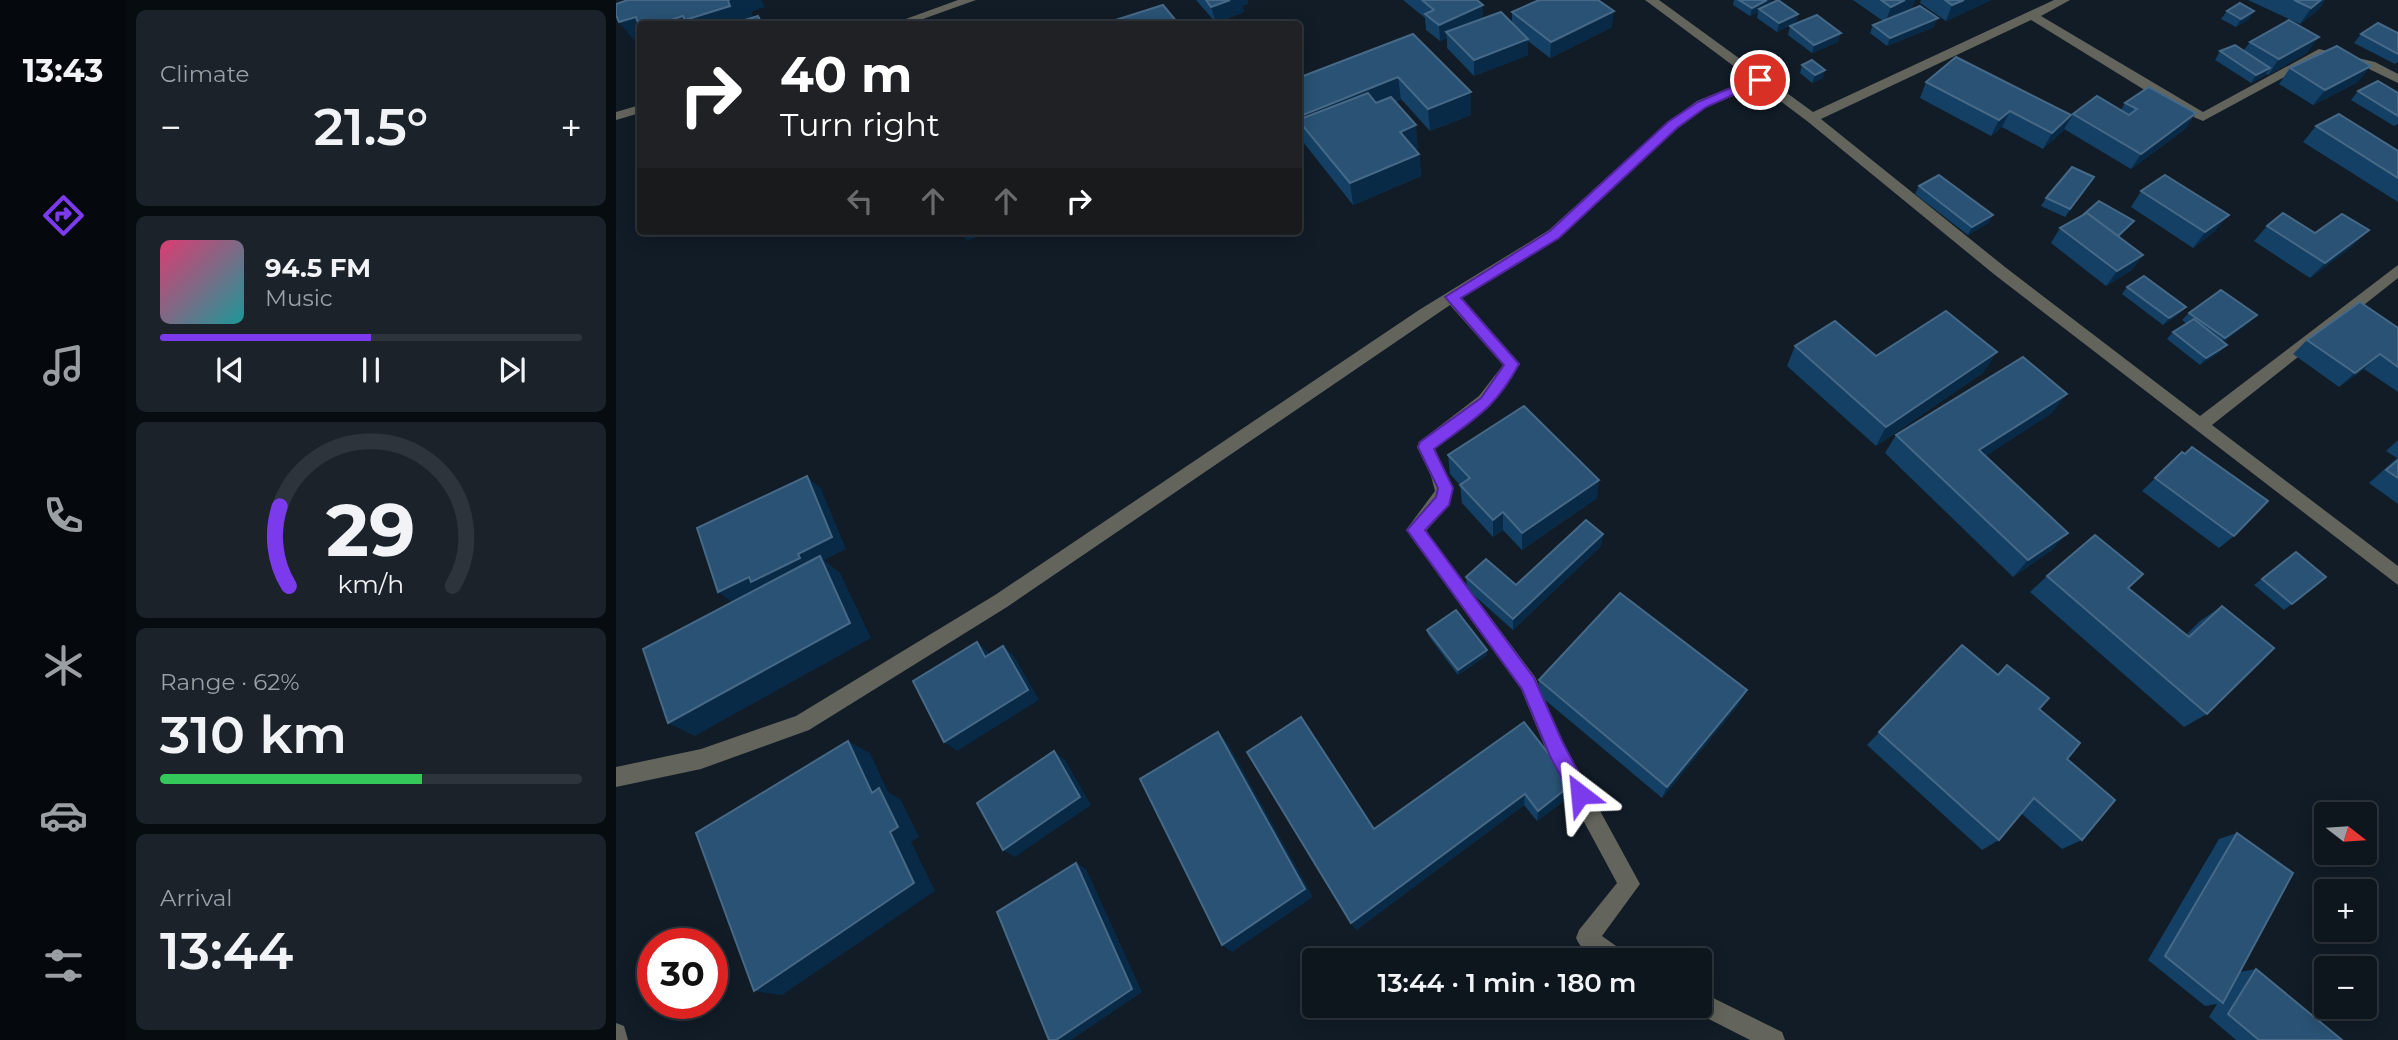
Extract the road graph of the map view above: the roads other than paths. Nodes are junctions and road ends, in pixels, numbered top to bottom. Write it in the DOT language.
graph roads {
  1 [pos="970,0"];
  2 [pos="1651,0"];
  3 [pos="2064,0"];
  4 [pos="2033,16"];
  5 [pos="907,21"];
  6 [pos="2398,79"];
  7 [pos="1760,80"];
  8 [pos="637,110"];
  9 [pos="616,116"];
  10 [pos="1812,118"];
  11 [pos="2398,270"];
  12 [pos="1452,297"];
  13 [pos="2200,425"];
  14 [pos="2398,577"];
  15 [pos="616,778"];
  16 [pos="1601,948"];
  17 [pos="1712,1009"];
  18 [pos="616,1034"];
  19 [pos="617,1040"];
  20 [pos="1774,1040"];
  1 -- 5 [label="street"];
  2 -- 7 [label="street"];
  3 -- 4 [label="street"];
  4 -- 6 [label="street"];
  4 -- 10 [label="street"];
  7 -- 10 [label="street"];
  7 -- 12 [label="street"];
  8 -- 9 [label="street"];
  10 -- 13 [label="street"];
  11 -- 13 [label="street"];
  12 -- 15 [label="street"];
  12 -- 16 [label="street"];
  13 -- 14 [label="street"];
  17 -- 20 [label="street"];
  18 -- 19 [label="street"];
}
